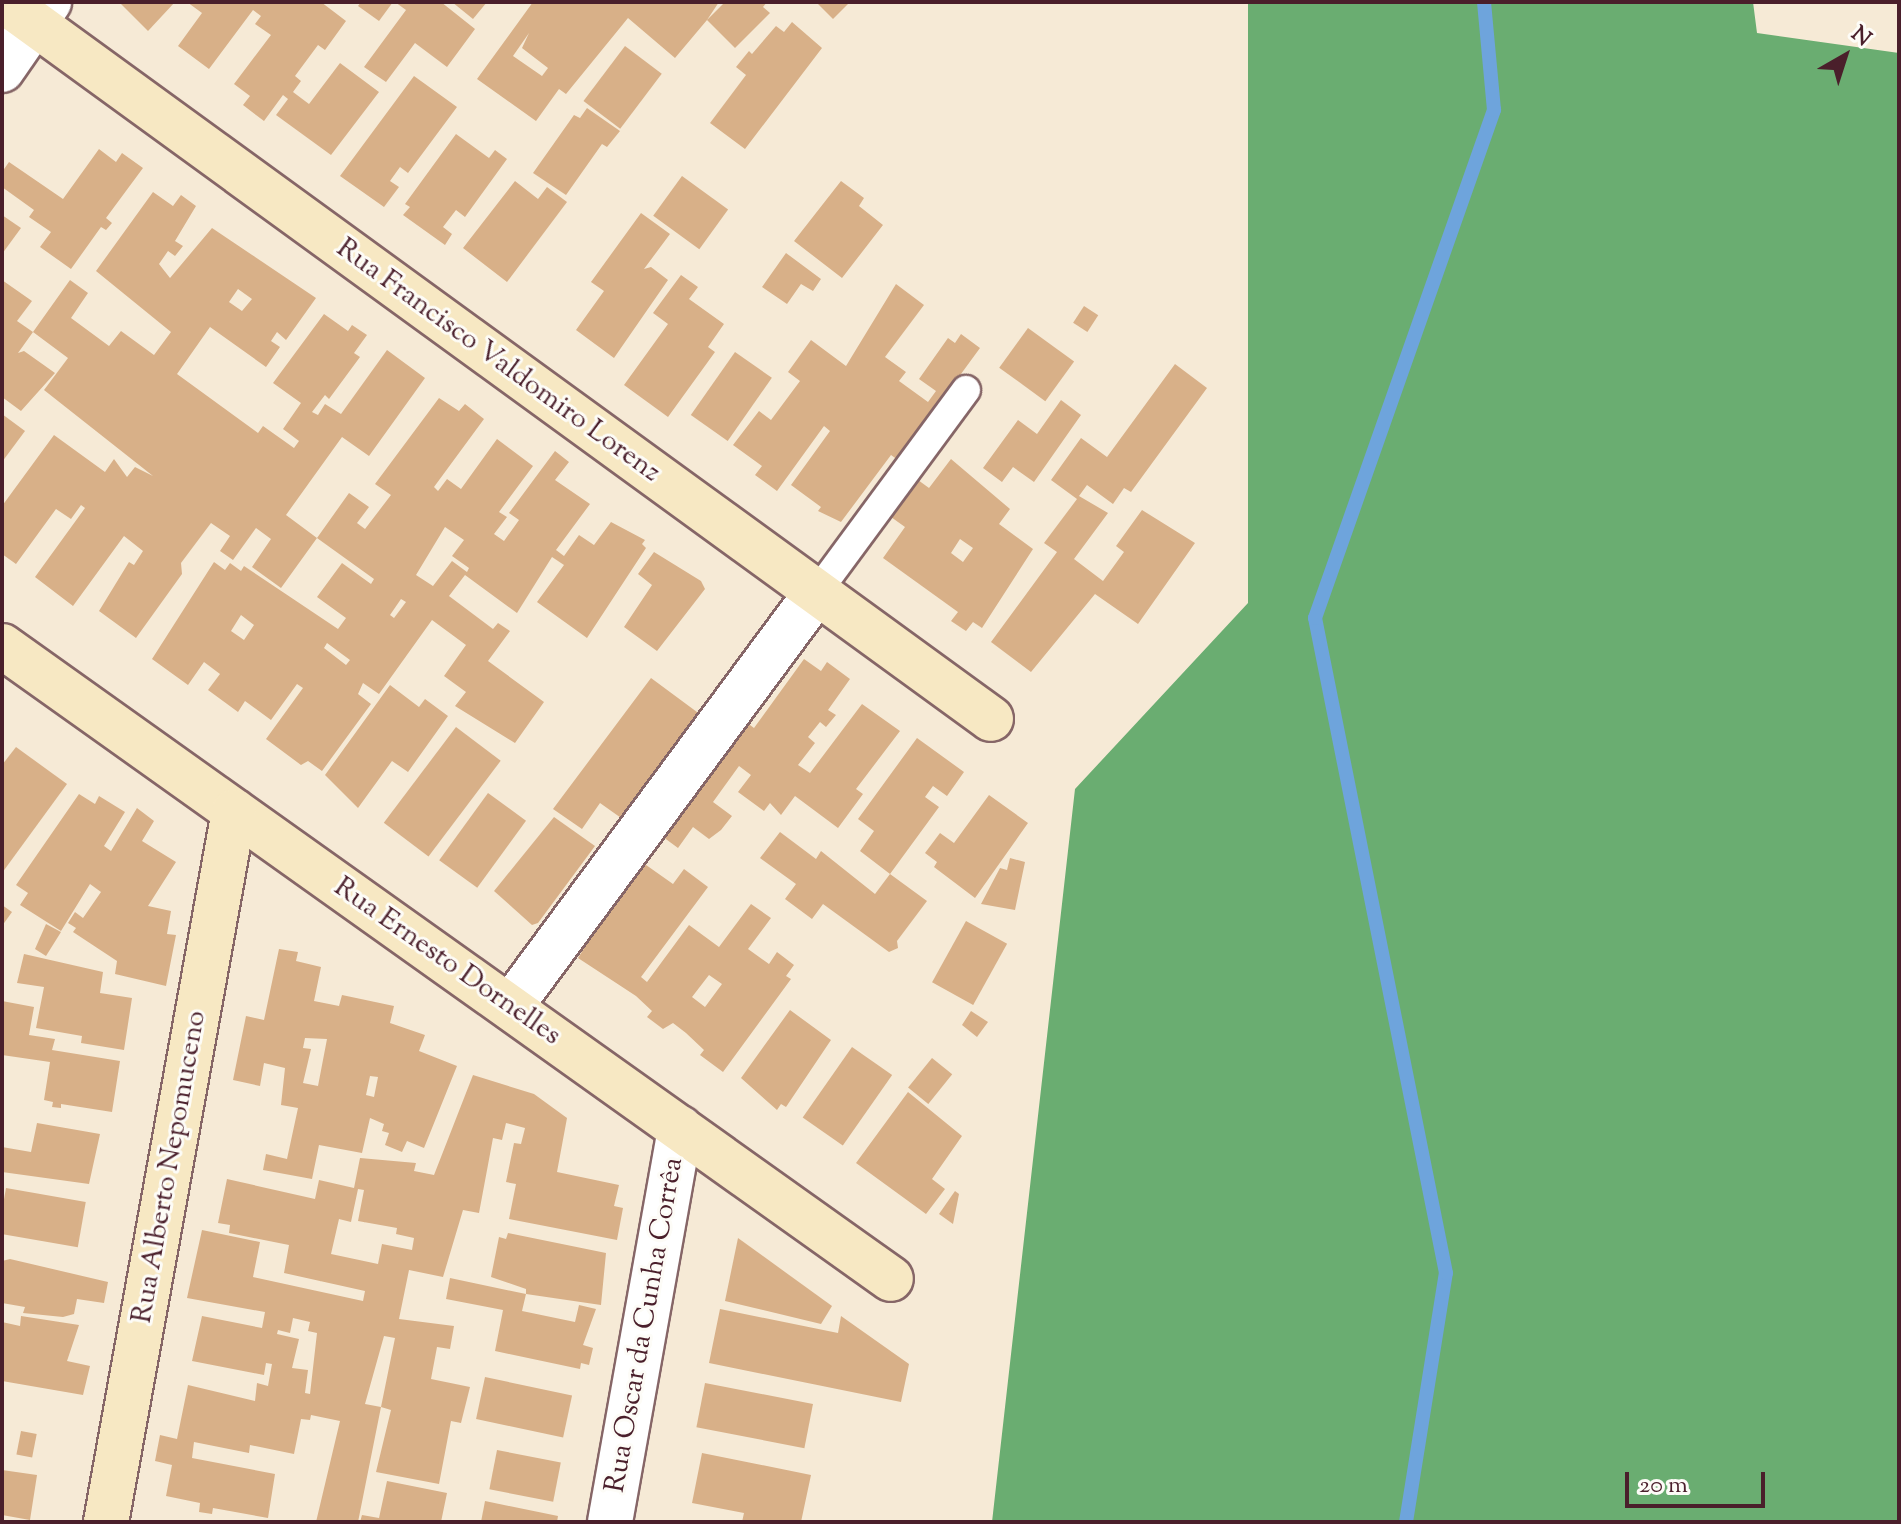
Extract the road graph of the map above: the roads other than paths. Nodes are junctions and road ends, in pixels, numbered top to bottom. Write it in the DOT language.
graph roads {
  1 [pos="29,9"];
  2 [pos="2,70"];
  3 [pos="966,390"];
  4 [pos="817,592"];
  5 [pos="2,646"];
  6 [pos="991,719"];
  7 [pos="234,811"];
  8 [pos="510,1007"];
  9 [pos="680,1128"];
  10 [pos="891,1279"];
  11 [pos="106,1522"];
  12 [pos="610,1522"];
  1 -- 2 [label="street"];
  1 -- 4 [label="street, Rua Francisco Valdomiro Lorenz"];
  3 -- 4 [label="lane"];
  4 -- 6 [label="street, Rua Francisco Valdomiro Lorenz"];
  4 -- 8 [label="street"];
  5 -- 7 [label="street, Rua Ernesto Dornelles"];
  7 -- 8 [label="street, Rua Ernesto Dornelles"];
  7 -- 11 [label="street, Rua Alberto Nepomuceno"];
  8 -- 9 [label="street, Rua Ernesto Dornelles"];
  9 -- 10 [label="street, Rua Ernesto Dornelles"];
  9 -- 12 [label="street, Rua Oscar da Cunha Corrêa"];
}
